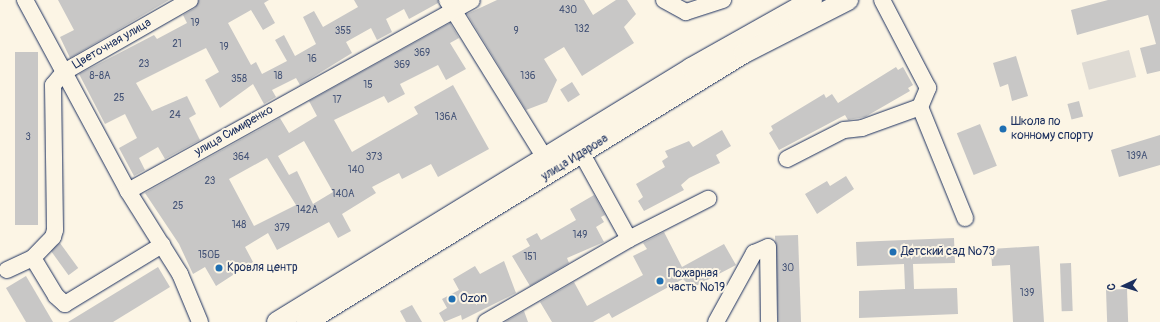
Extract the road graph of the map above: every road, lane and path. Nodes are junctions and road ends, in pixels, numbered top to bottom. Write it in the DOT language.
graph roads {
  1 [pos="24,0"];
  2 [pos="190,0"];
  3 [pos="472,0"];
  4 [pos="664,0"];
  5 [pos="723,0"];
  6 [pos="812,0"];
  7 [pos="848,0"];
  8 [pos="882,0"];
  9 [pos="450,5"];
  10 [pos="64,72"];
  11 [pos="920,107"];
  12 [pos="582,154"];
  13 [pos="545,158"];
  14 [pos="787,159"];
  15 [pos="128,191"];
  16 [pos="708,199"];
  17 [pos="964,218"];
  18 [pos="629,239"];
  19 [pos="162,245"];
  20 [pos="33,258"];
  21 [pos="7,270"];
  22 [pos="200,322"];
  23 [pos="277,322"];
  24 [pos="306,322"];
  25 [pos="486,322"];
  26 [pos="716,322"];
  27 [pos="769,322"];
  1 -- 10 [label="street, Цветочная улица"];
  2 -- 10 [label="street, Цветочная улица"];
  3 -- 9 [label="street, улица Симиренко"];
  4 -- 5 [label="street"];
  6 -- 13 [label="main road, улица Идарова"];
  7 -- 12 [label="main road, улица Идарова"];
  8 -- 11 [label="street"];
  9 -- 13 [label="street"];
  9 -- 15 [label="street, улица Симиренко"];
  10 -- 15 [label="street"];
  10 -- 20 [label="street"];
  11 -- 14 [label="street"];
  11 -- 17 [label="street"];
  12 -- 18 [label="street"];
  12 -- 24 [label="main road, улица Идарова"];
  13 -- 23 [label="main road, улица Идарова"];
  15 -- 19 [label="street"];
  16 -- 18 [label="street"];
  18 -- 25 [label="street"];
  19 -- 20 [label="street"];
  19 -- 22 [label="street"];
  20 -- 21 [label="street"];
  26 -- 27 [label="street"];
}
